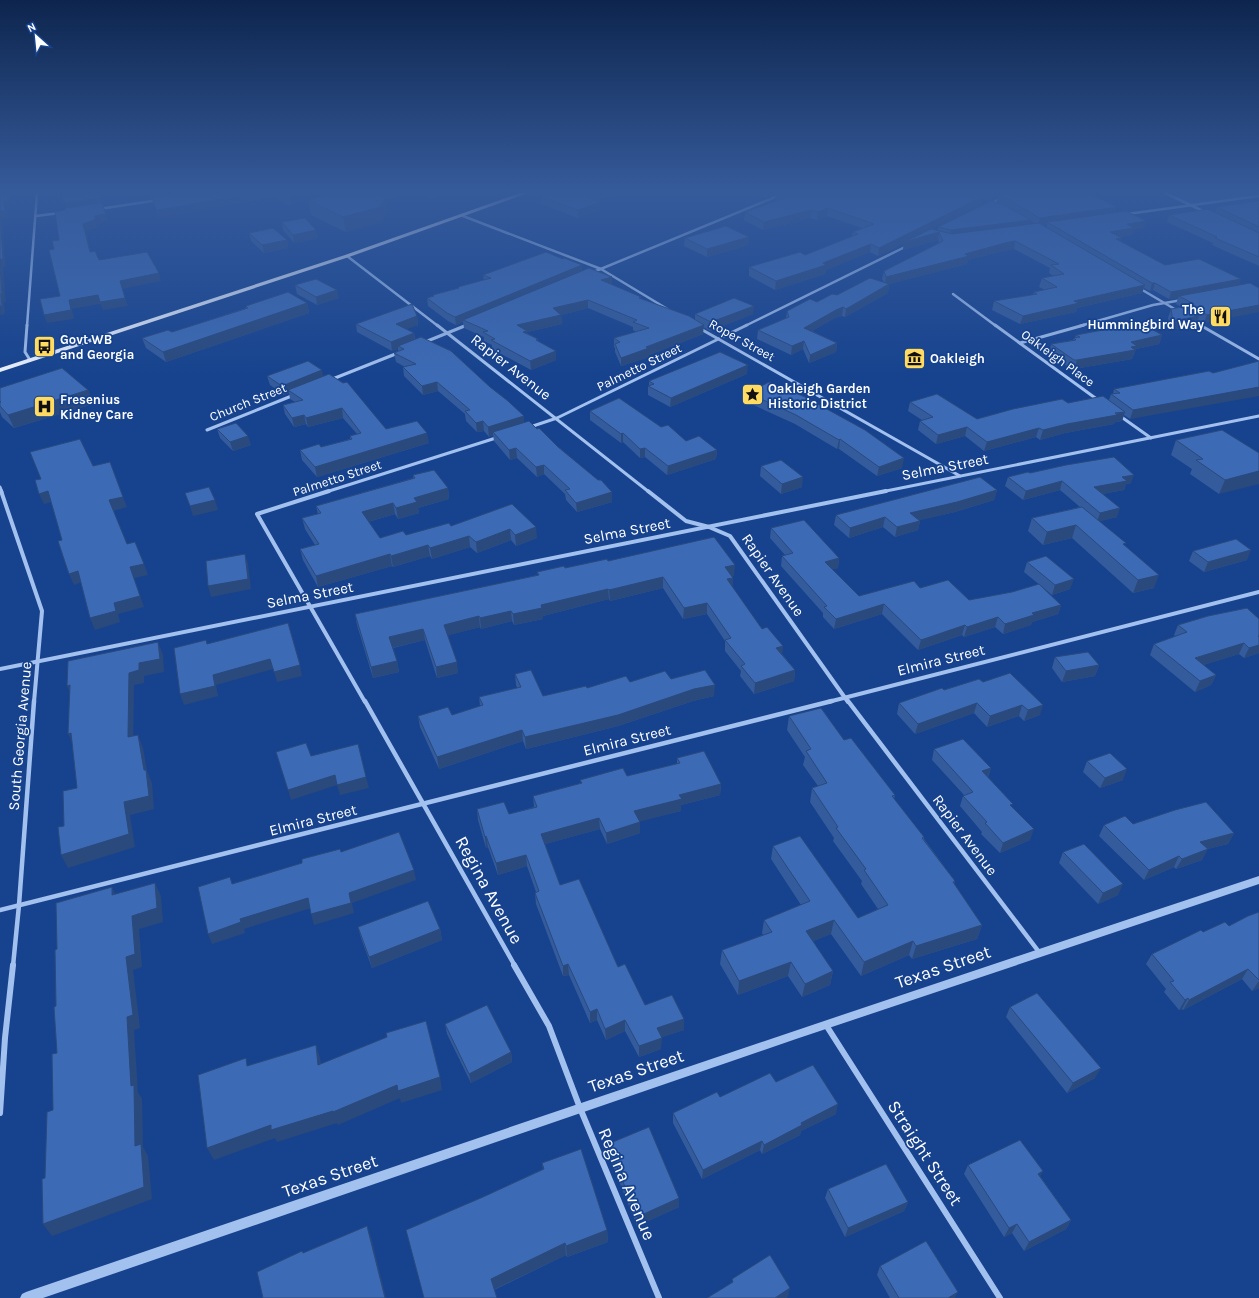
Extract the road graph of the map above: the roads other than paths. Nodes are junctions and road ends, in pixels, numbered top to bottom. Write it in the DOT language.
graph roads {
  1 [pos="33,254"];
  2 [pos="354,254"];
  3 [pos="561,254"];
  4 [pos="638,254"];
  5 [pos="892,254"];
  6 [pos="347,256"];
  7 [pos="601,269"];
  8 [pos="585,276"];
  9 [pos="1133,285"];
  10 [pos="953,294"];
  11 [pos="1186,299"];
  12 [pos="1163,303"];
  13 [pos="675,313"];
  14 [pos="1183,314"];
  15 [pos="1189,318"];
  16 [pos="470,323"];
  17 [pos="694,324"];
  18 [pos="446,333"];
  19 [pos="718,339"];
  20 [pos="422,343"];
  21 [pos="1020,343"];
  22 [pos="400,352"];
  23 [pos="1259,359"];
  24 [pos="30,360"];
  25 [pos="0,370"];
  26 [pos="326,382"];
  27 [pos="296,394"];
  28 [pos="1101,402"];
  29 [pos="1114,411"];
  30 [pos="1259,416"];
  31 [pos="557,418"];
  32 [pos="528,428"];
  33 [pos="207,430"];
  34 [pos="506,435"];
  35 [pos="1151,438"];
  36 [pos="960,476"];
  37 [pos="0,487"];
  38 [pos="257,514"];
  39 [pos="709,527"];
  40 [pos="1259,592"];
  41 [pos="310,608"];
  42 [pos="38,661"];
  43 [pos="0,669"];
  44 [pos="845,697"];
  45 [pos="424,804"];
  46 [pos="1259,880"];
  47 [pos="19,905"];
  48 [pos="0,910"];
  49 [pos="1039,952"];
  50 [pos="826,1025"];
  51 [pos="580,1108"];
  52 [pos="0,1113"];
  53 [pos="26,1298"];
  54 [pos="659,1298"];
  55 [pos="1000,1298"];
  1 -- 24 [label="street"];
  2 -- 6 [label="main road"];
  3 -- 7 [label="street"];
  4 -- 7 [label="street"];
  5 -- 19 [label="street, Palmetto Street"];
  6 -- 18 [label="street, Rapier Avenue"];
  6 -- 24 [label="main road"];
  7 -- 8 [label="street"];
  7 -- 13 [label="street"];
  9 -- 12 [label="street"];
  10 -- 21 [label="street, Oakleigh Place"];
  11 -- 12 [label="street"];
  12 -- 14 [label="street"];
  12 -- 21 [label="street"];
  15 -- 23 [label="street"];
  16 -- 18 [label="street"];
  17 -- 19 [label="street, Roper Street"];
  18 -- 20 [label="street"];
  18 -- 31 [label="street, Rapier Avenue"];
  19 -- 31 [label="street, Palmetto Street"];
  19 -- 36 [label="street, Roper Street"];
  21 -- 28 [label="street, Oakleigh Place"];
  22 -- 26 [label="street"];
  24 -- 25 [label="main road"];
  27 -- 33 [label="street, Church Street"];
  29 -- 35 [label="street"];
  30 -- 35 [label="street, Selma Street"];
  31 -- 32 [label="street, Palmetto Street"];
  31 -- 39 [label="street, Rapier Avenue"];
  34 -- 38 [label="street, Palmetto Street"];
  35 -- 36 [label="street, Selma Street"];
  36 -- 39 [label="street, Selma Street"];
  37 -- 42 [label="street, South Georgia Avenue"];
  38 -- 41 [label="street, Regina Avenue"];
  39 -- 41 [label="street, Selma Street"];
  39 -- 44 [label="street, Rapier Avenue"];
  40 -- 44 [label="street, Elmira Street"];
  41 -- 42 [label="street, Selma Street"];
  41 -- 45 [label="street, Regina Avenue"];
  42 -- 43 [label="street, Selma Street"];
  42 -- 47 [label="street, South Georgia Avenue"];
  44 -- 45 [label="street, Elmira Street"];
  44 -- 49 [label="street, Rapier Avenue"];
  45 -- 47 [label="street, Elmira Street"];
  45 -- 51 [label="street, Regina Avenue"];
  46 -- 49 [label="street, Texas Street"];
  47 -- 48 [label="street, Elmira Street"];
  47 -- 52 [label="street, South Georgia Avenue"];
  49 -- 50 [label="street, Texas Street"];
  50 -- 51 [label="street, Texas Street"];
  50 -- 55 [label="street, Straight Street"];
  51 -- 53 [label="street, Texas Street"];
  51 -- 54 [label="street, Regina Avenue"];
}
